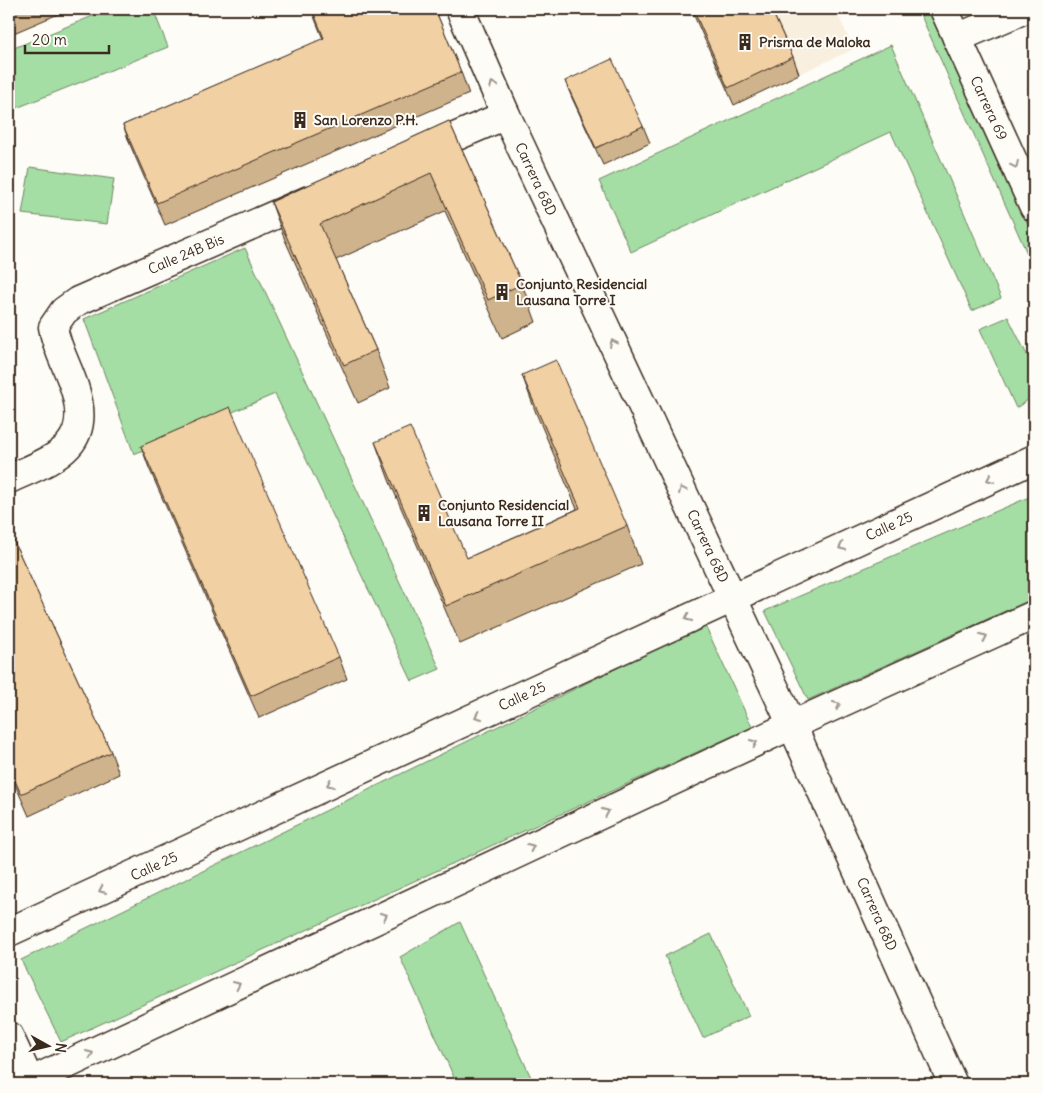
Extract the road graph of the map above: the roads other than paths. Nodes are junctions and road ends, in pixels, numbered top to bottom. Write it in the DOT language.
graph roads {
  1 [pos="460,9"];
  2 [pos="944,9"];
  3 [pos="1025,9"];
  4 [pos="957,38"];
  5 [pos="506,115"];
  6 [pos="396,163"];
  7 [pos="332,191"];
  8 [pos="1034,207"];
  9 [pos="1034,459"];
  10 [pos="9,479"];
  11 [pos="733,598"];
  12 [pos="1034,615"];
  13 [pos="792,725"];
  14 [pos="9,932"];
  15 [pos="9,1036"];
  16 [pos="28,1083"];
  17 [pos="953,1084"];
  5 -- 1 [label="street, Carrera 68D, one-way"];
  2 -- 4 [label="street, Carrera 69"];
  3 -- 4 [label="street"];
  4 -- 8 [label="street, Carrera 69, one-way"];
  5 -- 6 [label="street"];
  11 -- 5 [label="street, Carrera 68D, one-way"];
  7 -- 10 [label="street, Calle 24B Bis"];
  9 -- 11 [label="street, Calle 25, one-way"];
  11 -- 13 [label="street, Carrera 68D"];
  11 -- 14 [label="street, Calle 25, one-way"];
  13 -- 12 [label="street, one-way"];
  16 -- 13 [label="street, one-way"];
  13 -- 17 [label="street, Carrera 68D"];
  15 -- 16 [label="street"];
}
